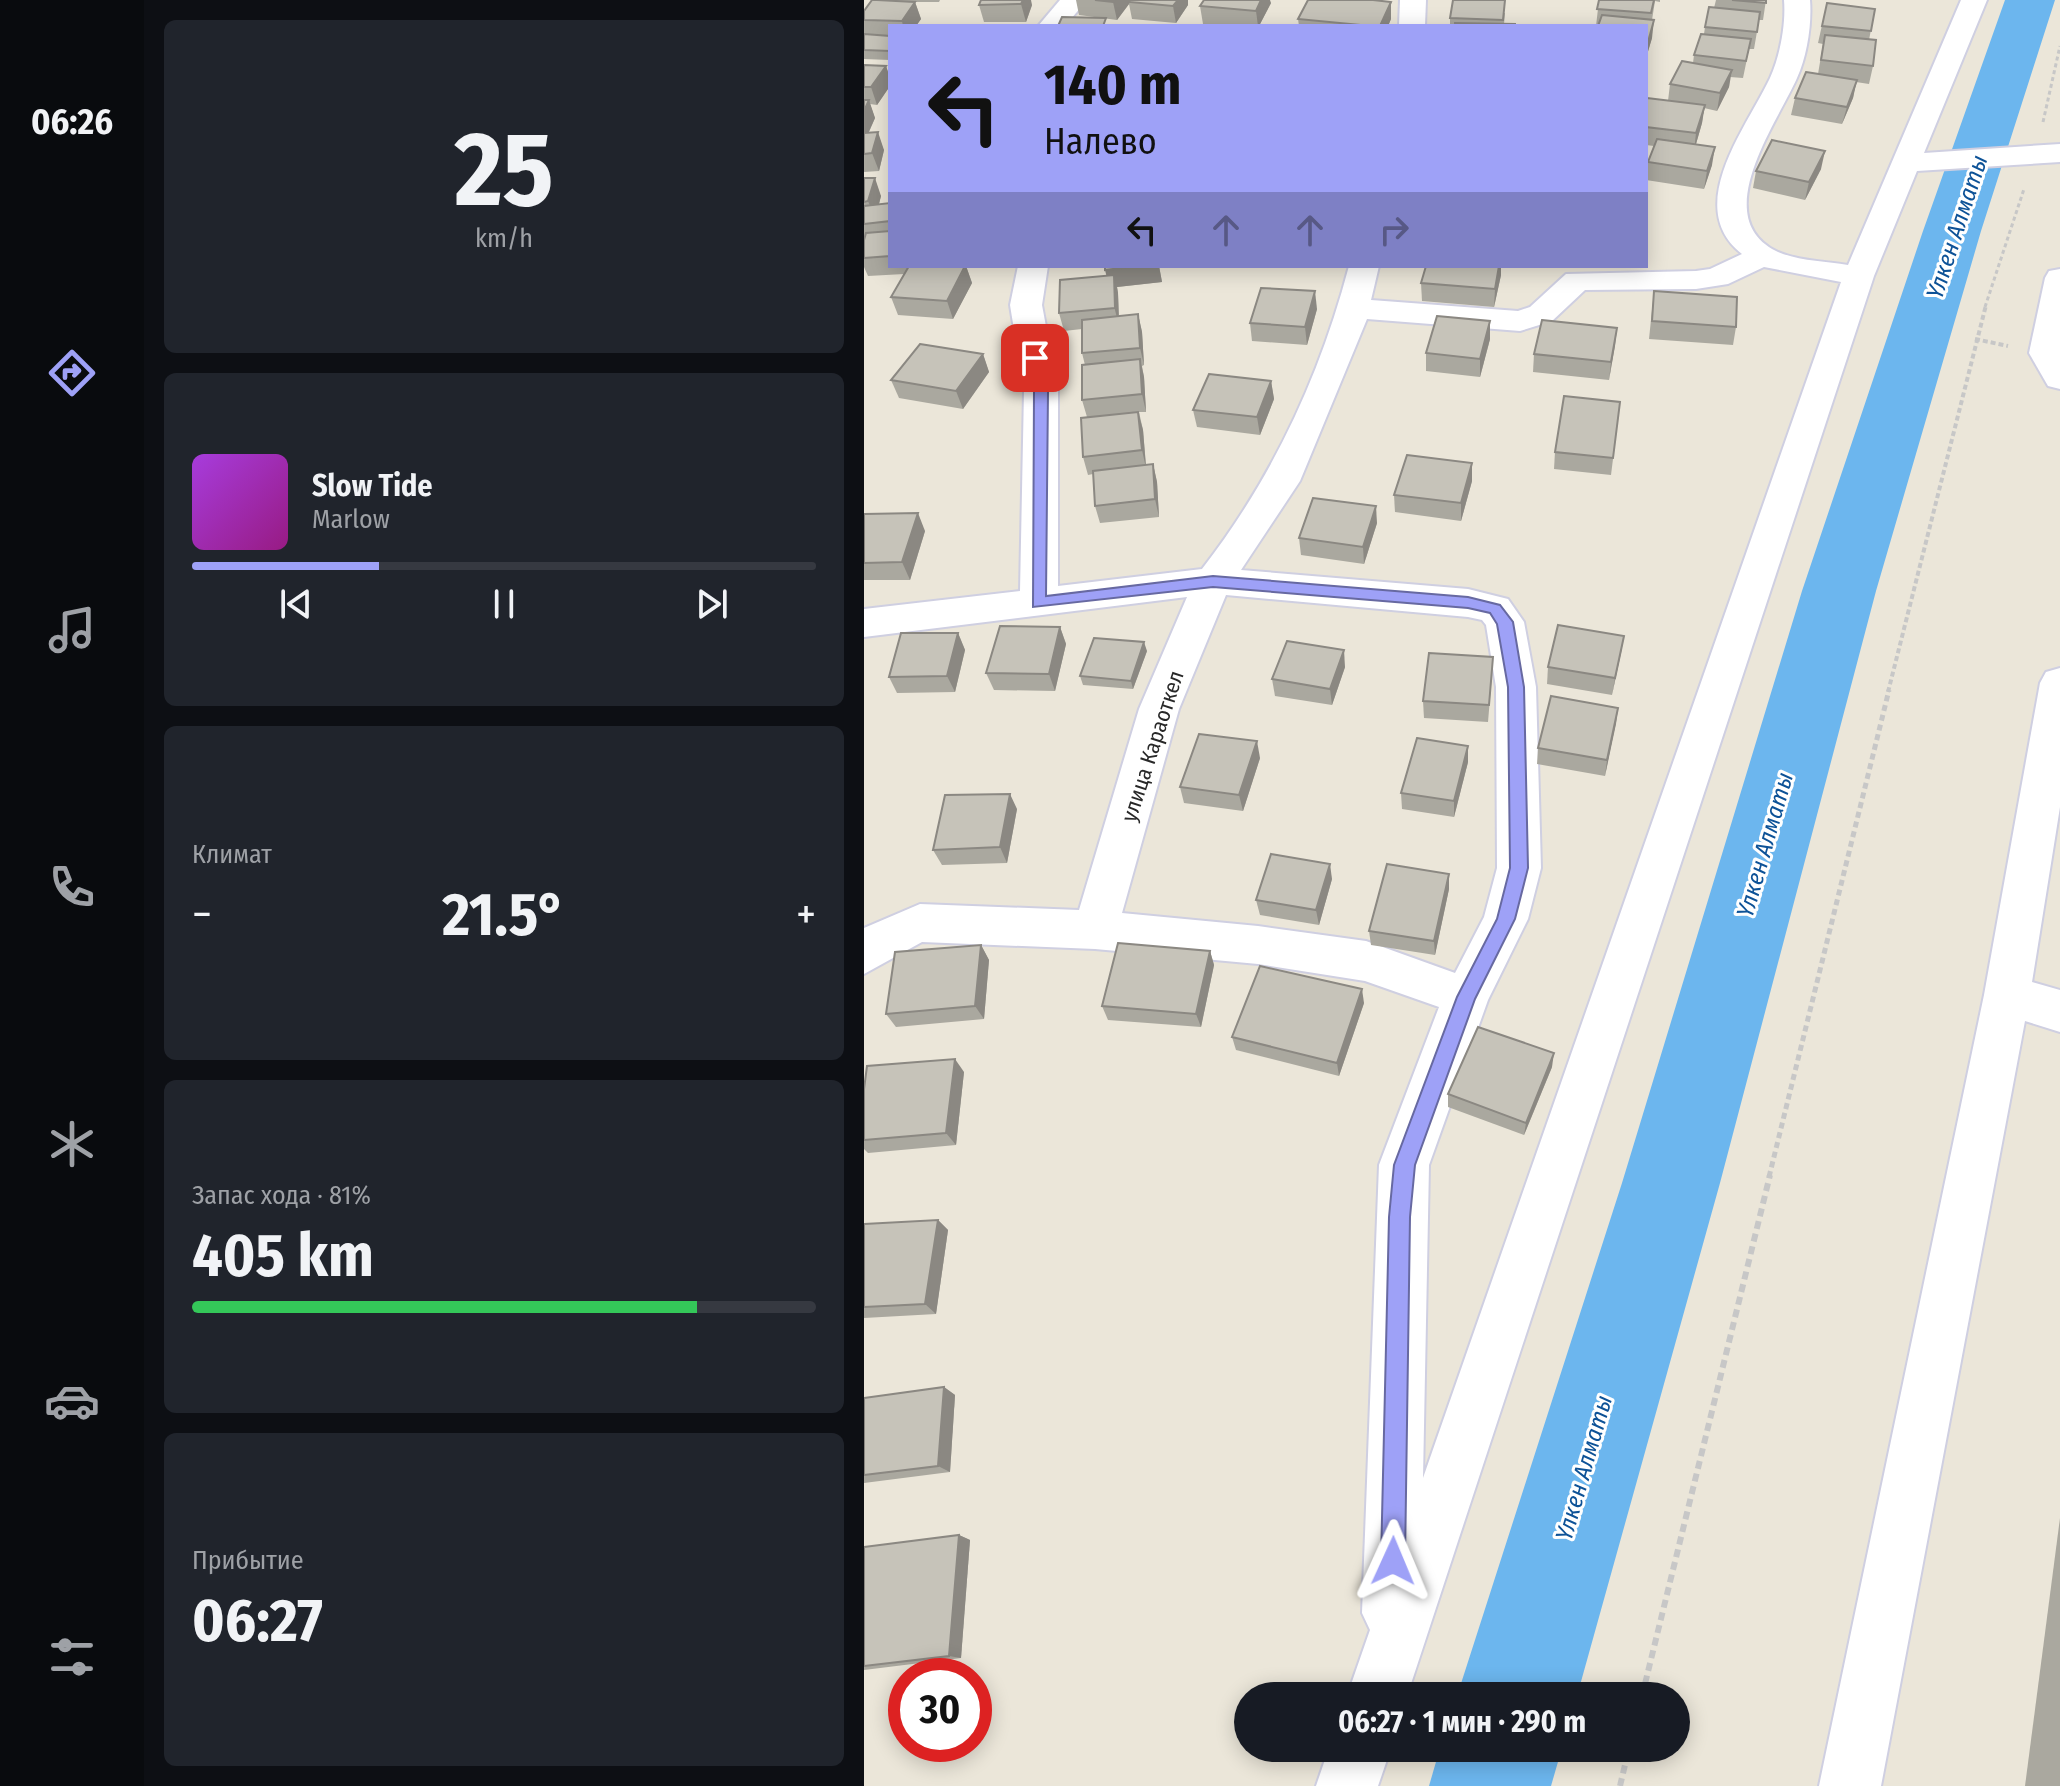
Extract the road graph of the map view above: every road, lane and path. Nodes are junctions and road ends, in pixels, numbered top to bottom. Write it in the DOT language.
graph roads {
  1 [pos="1074,0"];
  2 [pos="1413,0"];
  3 [pos="1797,0"];
  4 [pos="1974,0"];
  5 [pos="1053,24"];
  6 [pos="1412,24"];
  7 [pos="2060,46"];
  8 [pos="2048,154"];
  9 [pos="1907,163"];
  10 [pos="1763,256"];
  11 [pos="1033,268"];
  12 [pos="1363,268"];
  13 [pos="1859,276"];
  14 [pos="2060,278"];
  15 [pos="1353,308"];
  16 [pos="2060,379"];
  17 [pos="1213,581"];
  18 [pos="1039,603"];
  19 [pos="864,623"];
  20 [pos="2060,683"];
  21 [pos="1095,930"];
  22 [pos="864,954"];
  23 [pos="2007,995"];
  24 [pos="1466,997"];
  25 [pos="2060,1011"];
  26 [pos="1384,1675"];
  27 [pos="1645,1682"];
  28 [pos="1355,1762"];
  29 [pos="1626,1762"];
  30 [pos="1347,1786"];
  31 [pos="1620,1786"];
  32 [pos="1850,1786"];
  1 -- 5 [label="street"];
  2 -- 6 [label="street"];
  3 -- 10 [label="street"];
  4 -- 9 [label="street"];
  7 -- 8 [label="path"];
  8 -- 9 [label="street"];
  8 -- 27 [label="path"];
  9 -- 13 [label="street"];
  10 -- 13 [label="street"];
  10 -- 15 [label="street"];
  11 -- 18 [label="street"];
  12 -- 15 [label="street, улица Караоткел"];
  13 -- 26 [label="street"];
  14 -- 16 [label="street"];
  15 -- 17 [label="street, улица Караоткел"];
  17 -- 18 [label="street"];
  17 -- 21 [label="street, улица Караоткел"];
  17 -- 24 [label="street"];
  18 -- 19 [label="street"];
  20 -- 23 [label="street"];
  21 -- 22 [label="street"];
  21 -- 24 [label="street"];
  23 -- 25 [label="street"];
  23 -- 32 [label="street"];
  24 -- 26 [label="street"];
  28 -- 30 [label="street"];
  29 -- 31 [label="path"];
}
